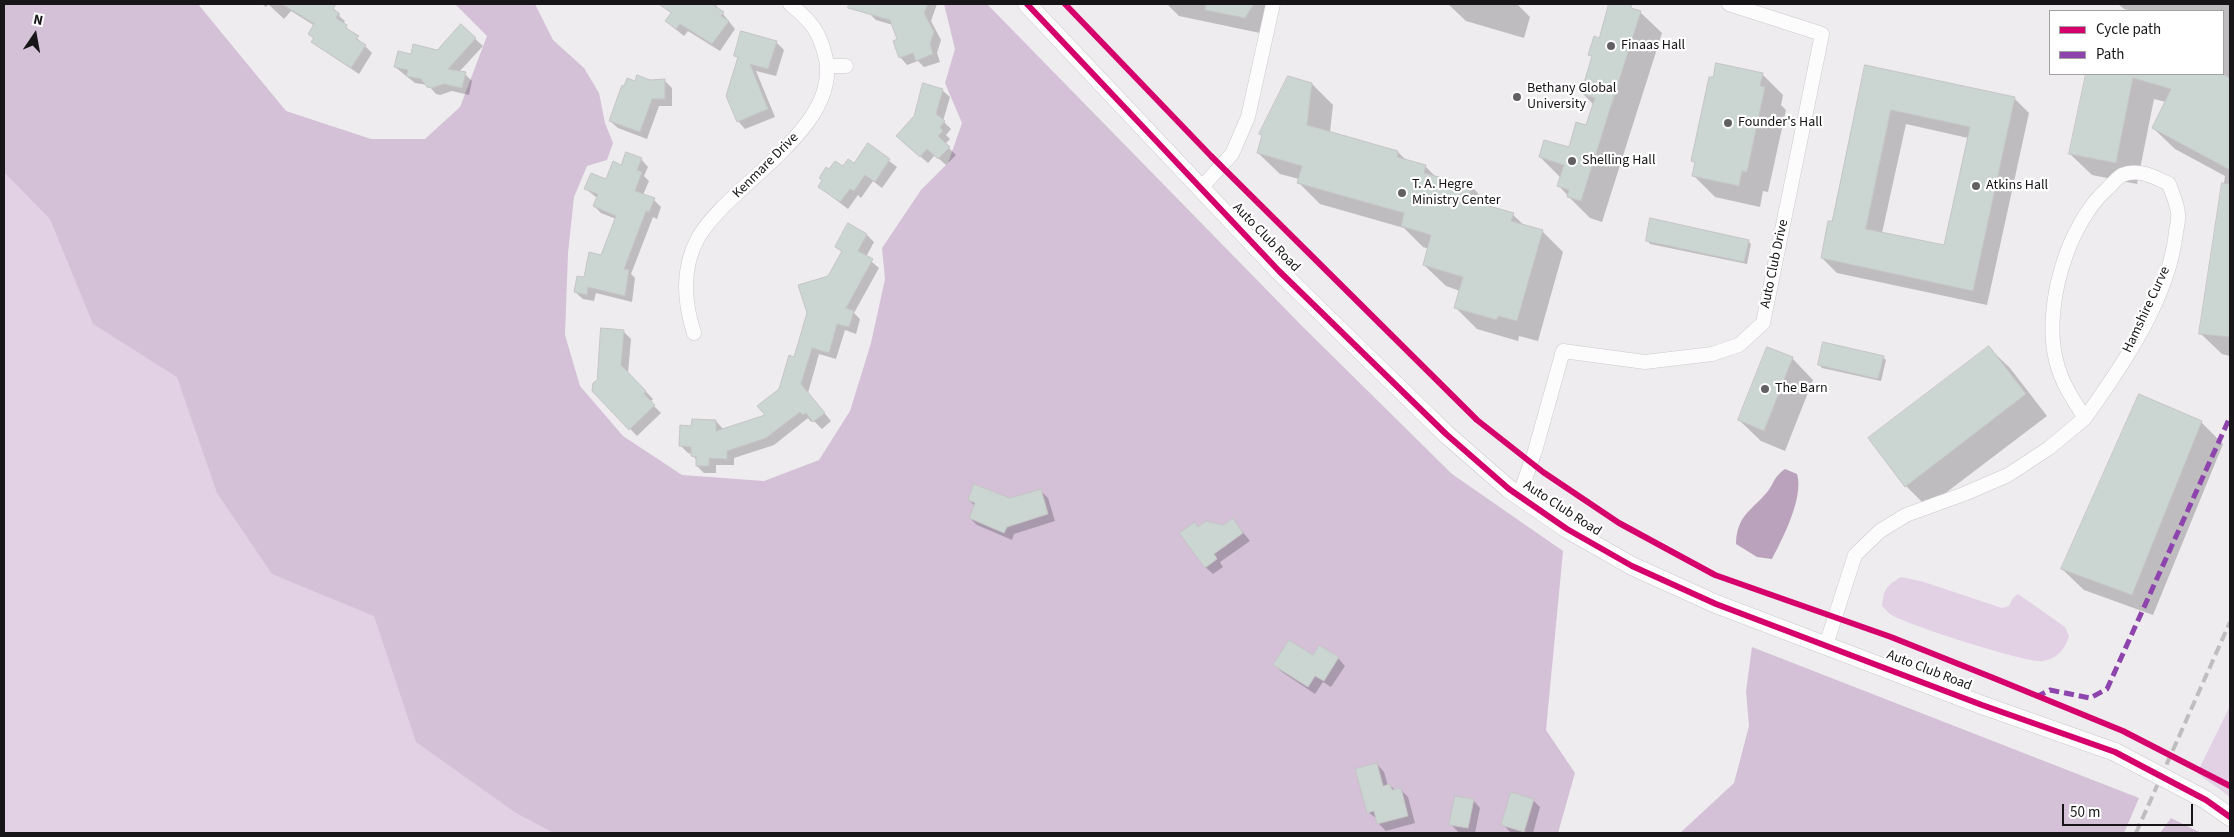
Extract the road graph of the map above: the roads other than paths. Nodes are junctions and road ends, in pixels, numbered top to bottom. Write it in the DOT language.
graph roads {
  1 [pos="790,4"];
  2 [pos="1027,4"];
  3 [pos="1273,4"];
  4 [pos="1729,4"];
  5 [pos="827,66"];
  6 [pos="846,66"];
  7 [pos="1201,188"];
  8 [pos="694,334"];
  9 [pos="2085,418"];
  10 [pos="1519,496"];
  11 [pos="1826,645"];
  12 [pos="2230,817"];
  1 -- 5 [label="street, Kenmare Drive"];
  2 -- 7 [label="street, Auto Club Road"];
  3 -- 7 [label="street"];
  4 -- 10 [label="street, Auto Club Drive"];
  5 -- 6 [label="street"];
  5 -- 8 [label="street, Kenmare Drive"];
  7 -- 10 [label="street, Auto Club Road"];
  9 -- 9 [label="street, Hamshire Curve"];
  9 -- 11 [label="street, Hamshire Curve"];
  10 -- 11 [label="street, Auto Club Road"];
  11 -- 12 [label="street, Auto Club Road, bridge"];
}
